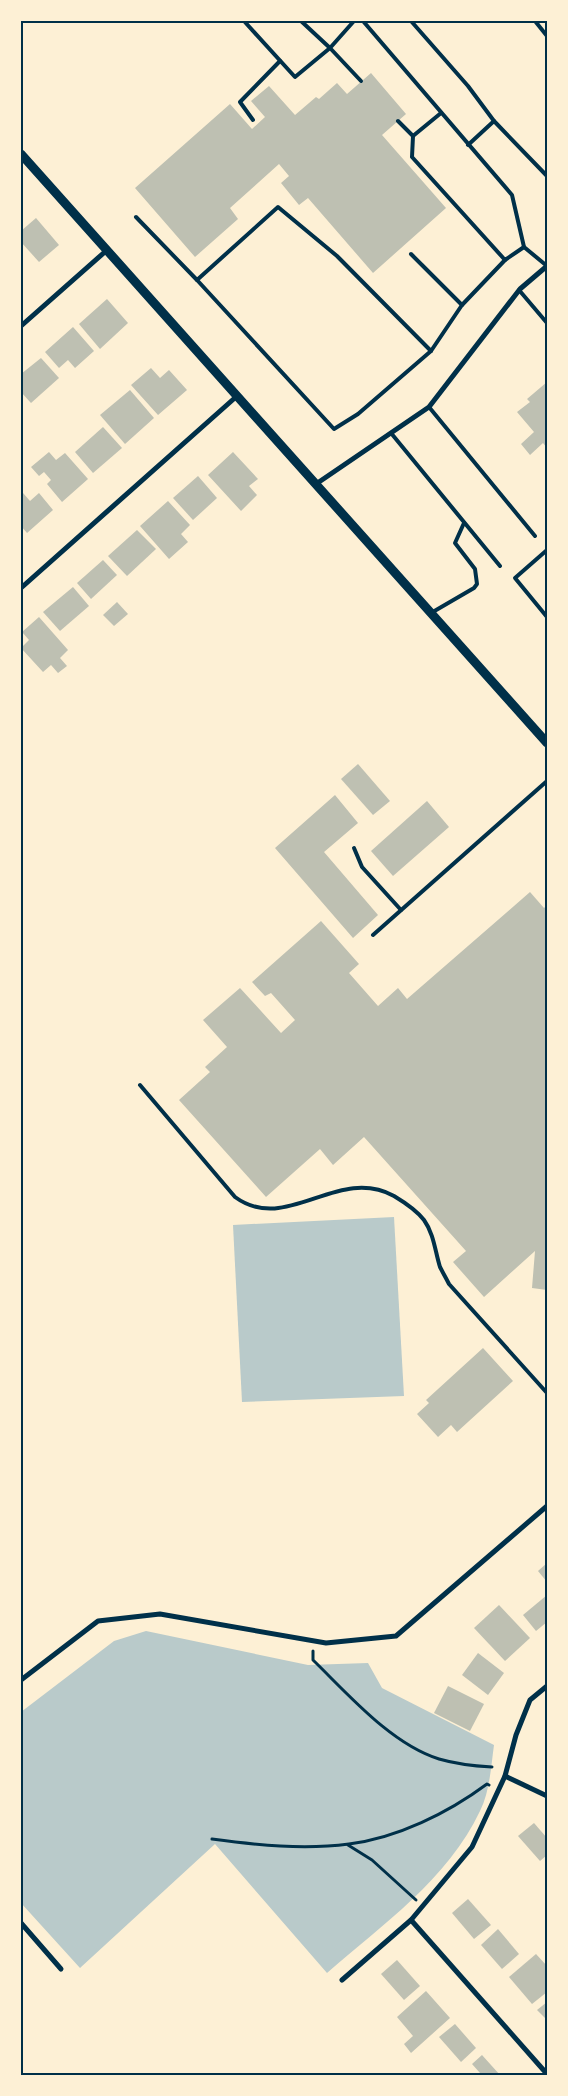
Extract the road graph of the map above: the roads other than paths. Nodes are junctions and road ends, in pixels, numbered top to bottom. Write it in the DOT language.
graph roads {
  1 [pos="244,21"];
  2 [pos="301,21"];
  3 [pos="354,21"];
  4 [pos="363,21"];
  5 [pos="411,21"];
  6 [pos="535,21"];
  7 [pos="547,36"];
  8 [pos="330,48"];
  9 [pos="280,61"];
  10 [pos="361,81"];
  11 [pos="441,113"];
  12 [pos="253,120"];
  13 [pos="398,120"];
  14 [pos="494,122"];
  15 [pos="413,136"];
  16 [pos="468,145"];
  17 [pos="21,154"];
  18 [pos="547,176"];
  19 [pos="136,217"];
  20 [pos="524,247"];
  21 [pos="108,250"];
  22 [pos="411,254"];
  23 [pos="505,260"];
  24 [pos="547,266"];
  25 [pos="197,280"];
  26 [pos="519,290"];
  27 [pos="462,305"];
  28 [pos="547,323"];
  29 [pos="21,326"];
  30 [pos="431,352"];
  31 [pos="237,396"];
  32 [pos="429,407"];
  33 [pos="391,433"];
  34 [pos="316,484"];
  35 [pos="464,523"];
  36 [pos="535,536"];
  37 [pos="547,550"];
  38 [pos="500,566"];
  39 [pos="21,588"];
  40 [pos="431,613"];
  41 [pos="547,617"];
  42 [pos="547,743"];
  43 [pos="547,781"];
  44 [pos="354,848"];
  45 [pos="400,910"];
  46 [pos="373,935"];
  47 [pos="140,1085"];
  48 [pos="547,1393"];
  49 [pos="547,1506"];
  50 [pos="21,1680"];
  51 [pos="547,1686"];
  52 [pos="505,1776"];
  53 [pos="547,1796"];
  54 [pos="411,1920"];
  55 [pos="21,1923"];
  56 [pos="62,1969"];
  57 [pos="342,1980"];
  58 [pos="547,2074"];
  1 -- 9 [label="lane"];
  2 -- 8 [label="lane"];
  3 -- 8 [label="lane"];
  4 -- 11 [label="lane"];
  5 -- 14 [label="lane"];
  6 -- 7 [label="lane"];
  8 -- 9 [label="lane"];
  8 -- 10 [label="lane"];
  9 -- 12 [label="lane"];
  11 -- 15 [label="lane"];
  11 -- 16 [label="lane"];
  13 -- 15 [label="lane"];
  14 -- 16 [label="lane"];
  14 -- 18 [label="lane"];
  15 -- 23 [label="lane"];
  16 -- 20 [label="lane"];
  17 -- 21 [label="street"];
  19 -- 25 [label="lane"];
  20 -- 23 [label="lane"];
  20 -- 24 [label="lane"];
  21 -- 29 [label="street"];
  21 -- 31 [label="street"];
  22 -- 27 [label="lane"];
  23 -- 27 [label="lane"];
  24 -- 26 [label="street"];
  25 -- 30 [label="lane"];
  25 -- 30 [label="lane"];
  26 -- 28 [label="lane"];
  26 -- 32 [label="street"];
  27 -- 30 [label="lane"];
  31 -- 34 [label="street"];
  31 -- 39 [label="street"];
  32 -- 33 [label="street"];
  32 -- 36 [label="lane"];
  33 -- 34 [label="street"];
  33 -- 35 [label="lane"];
  34 -- 40 [label="street"];
  35 -- 38 [label="lane"];
  35 -- 40 [label="lane"];
  37 -- 41 [label="lane"];
  40 -- 42 [label="street"];
  43 -- 45 [label="lane"];
  44 -- 45 [label="lane"];
  45 -- 46 [label="lane"];
  47 -- 48 [label="lane"];
  49 -- 50 [label="street"];
  51 -- 52 [label="street"];
  52 -- 53 [label="street"];
  52 -- 54 [label="street"];
  54 -- 57 [label="street"];
  54 -- 58 [label="street"];
  55 -- 56 [label="street"];
}
